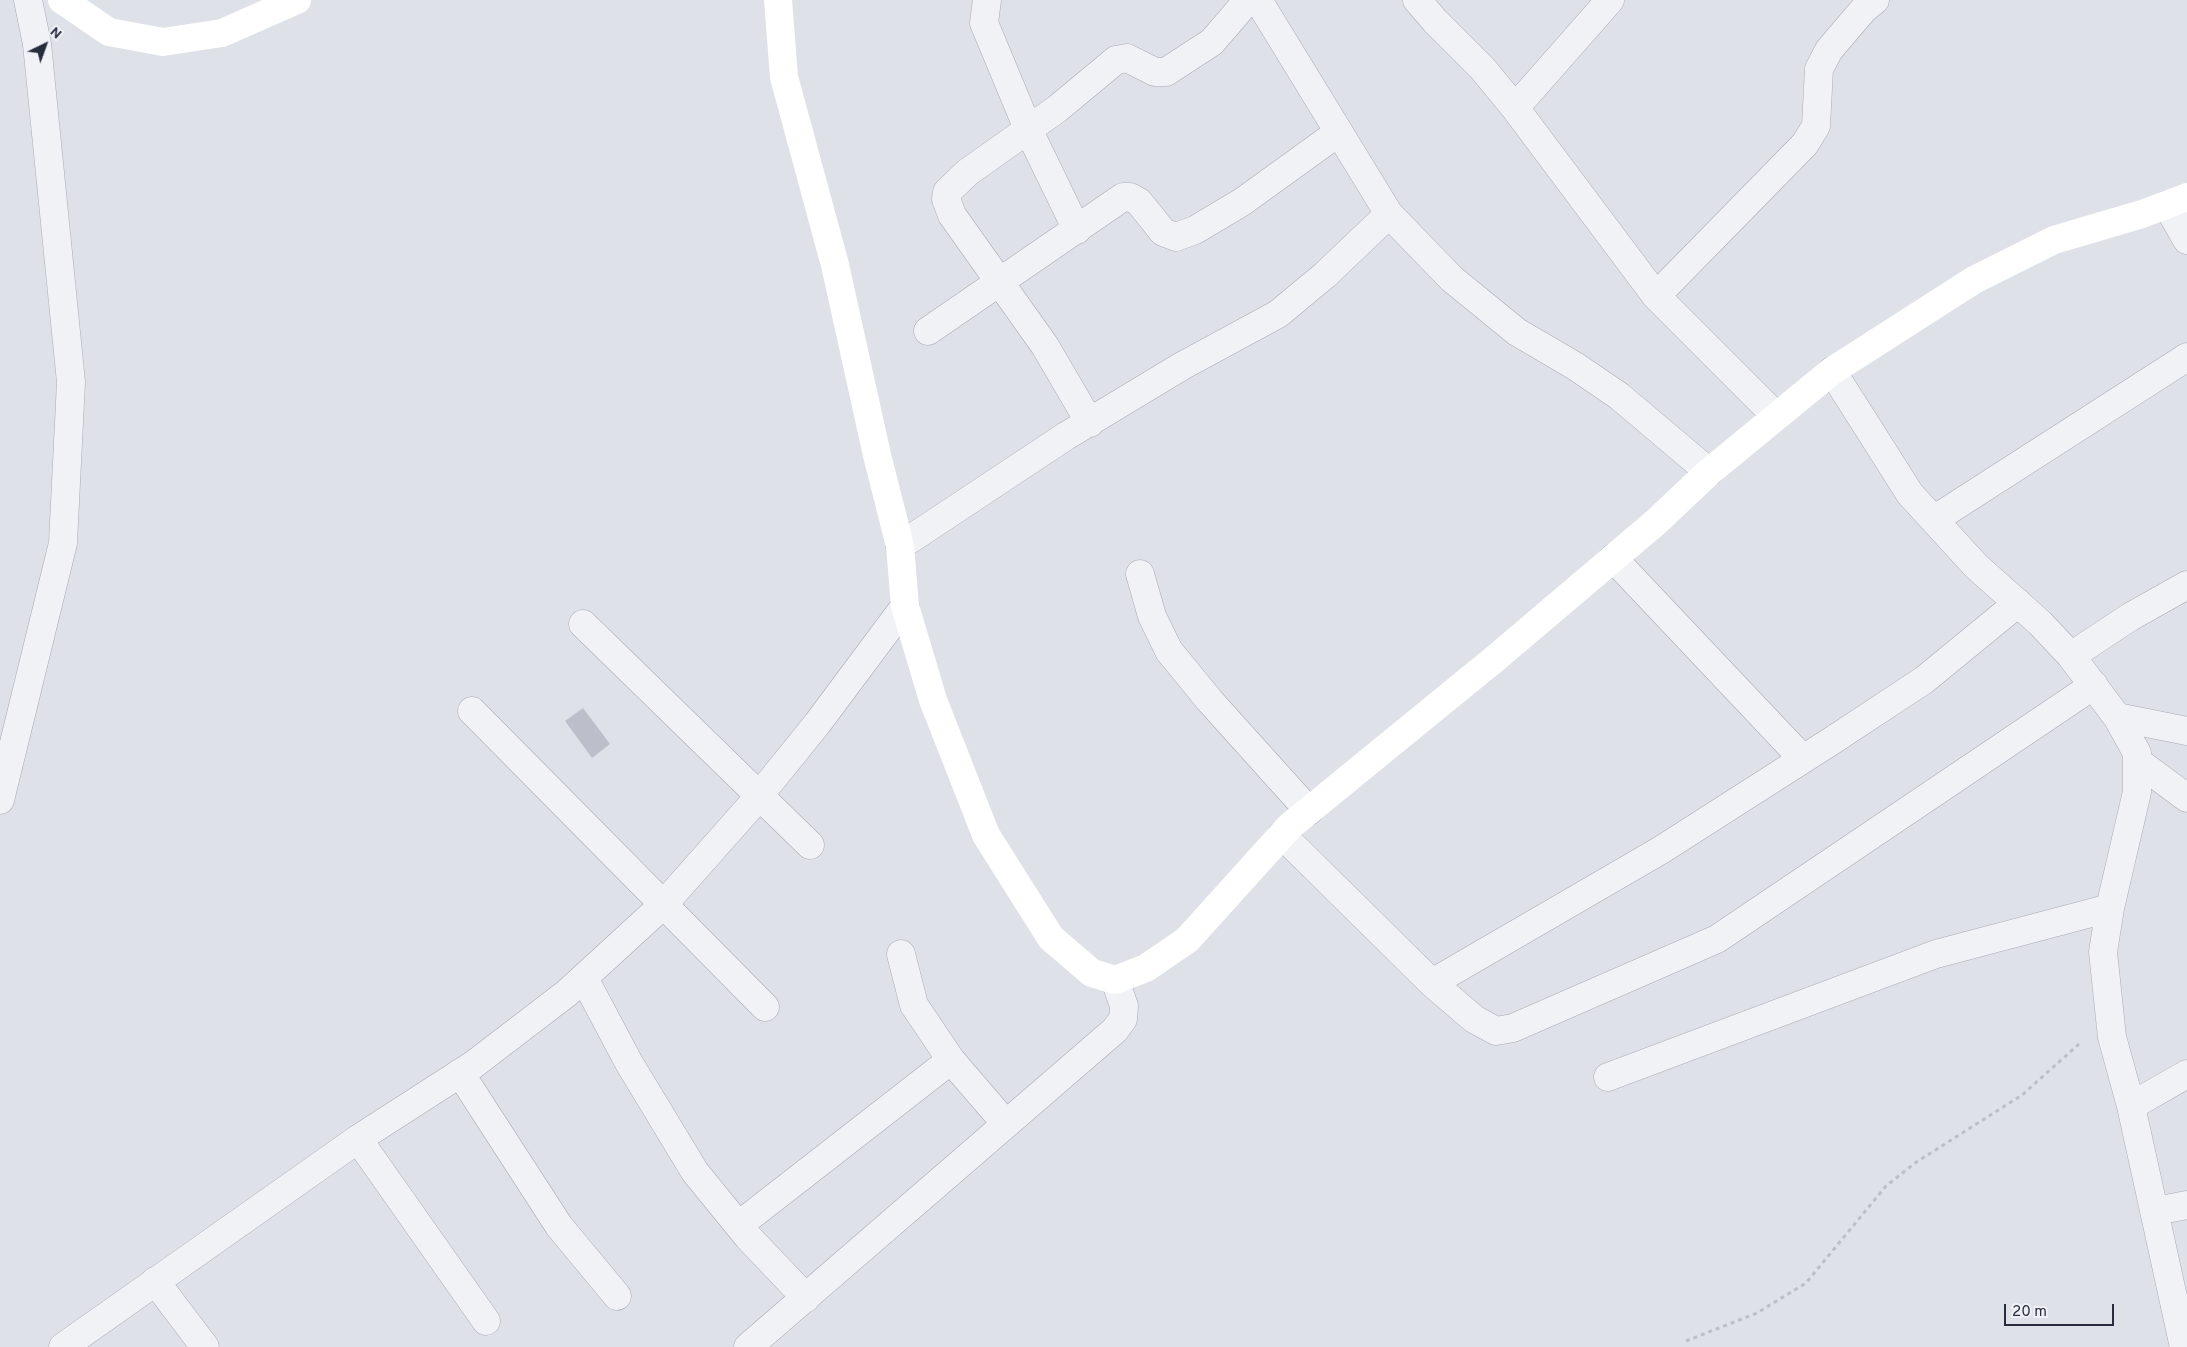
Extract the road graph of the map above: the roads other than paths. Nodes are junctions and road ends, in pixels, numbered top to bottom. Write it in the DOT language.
graph roads {
  1 [pos="28,0"];
  2 [pos="62,0"];
  3 [pos="297,0"];
  4 [pos="778,0"];
  5 [pos="987,0"];
  6 [pos="1248,0"];
  7 [pos="1258,0"];
  8 [pos="1417,0"];
  9 [pos="1610,0"];
  10 [pos="1867,3"];
  11 [pos="1515,108"];
  12 [pos="1028,129"];
  13 [pos="1339,132"];
  14 [pos="2177,201"];
  15 [pos="1389,214"];
  16 [pos="1077,230"];
  17 [pos="2187,240"];
  18 [pos="1000,283"];
  19 [pos="1656,296"];
  20 [pos="928,331"];
  21 [pos="2187,357"];
  22 [pos="1832,371"];
  23 [pos="1776,416"];
  24 [pos="1090,423"];
  25 [pos="1709,472"];
  26 [pos="1935,519"];
  27 [pos="900,546"];
  28 [pos="1613,558"];
  29 [pos="1140,574"];
  30 [pos="2187,585"];
  31 [pos="2018,603"];
  32 [pos="905,606"];
  33 [pos="583,624"];
  34 [pos="2071,656"];
  35 [pos="2094,685"];
  36 [pos="472,711"];
  37 [pos="2117,717"];
  38 [pos="2187,731"];
  39 [pos="1803,759"];
  40 [pos="2137,761"];
  41 [pos="760,796"];
  42 [pos="2187,798"];
  43 [pos="0,800"];
  44 [pos="1309,811"];
  45 [pos="1282,835"];
  46 [pos="810,845"];
  47 [pos="663,905"];
  48 [pos="2110,908"];
  49 [pos="900,954"];
  50 [pos="584,978"];
  51 [pos="1115,980"];
  52 [pos="1432,983"];
  53 [pos="765,1007"];
  54 [pos="951,1060"];
  55 [pos="460,1073"];
  56 [pos="2187,1074"];
  57 [pos="1608,1078"];
  58 [pos="2131,1106"];
  59 [pos="1006,1124"];
  60 [pos="358,1139"];
  61 [pos="2187,1205"];
  62 [pos="2155,1211"];
  63 [pos="739,1225"];
  64 [pos="155,1281"];
  65 [pos="617,1296"];
  66 [pos="806,1298"];
  67 [pos="2181,1301"];
  68 [pos="486,1321"];
  69 [pos="63,1347"];
  70 [pos="205,1347"];
  71 [pos="748,1347"];
  72 [pos="2184,1347"];
  1 -- 43 [label="street"];
  2 -- 3 [label="street"];
  4 -- 27 [label="street"];
  5 -- 12 [label="street"];
  6 -- 12 [label="street"];
  7 -- 13 [label="street"];
  8 -- 11 [label="street"];
  9 -- 11 [label="street"];
  10 -- 19 [label="street"];
  11 -- 19 [label="street"];
  12 -- 16 [label="street"];
  12 -- 18 [label="street"];
  13 -- 15 [label="street"];
  13 -- 16 [label="street"];
  14 -- 17 [label="street"];
  14 -- 22 [label="street"];
  15 -- 24 [label="street"];
  15 -- 25 [label="street"];
  16 -- 18 [label="street"];
  18 -- 20 [label="street"];
  18 -- 24 [label="street"];
  19 -- 23 [label="street"];
  21 -- 26 [label="street"];
  22 -- 23 [label="street"];
  22 -- 26 [label="street"];
  23 -- 25 [label="street"];
  24 -- 27 [label="street"];
  25 -- 28 [label="street"];
  26 -- 31 [label="street"];
  27 -- 32 [label="street"];
  28 -- 39 [label="street"];
  28 -- 44 [label="street"];
  29 -- 44 [label="street"];
  30 -- 34 [label="street"];
  31 -- 34 [label="street"];
  31 -- 39 [label="street"];
  32 -- 41 [label="street"];
  32 -- 51 [label="street"];
  33 -- 41 [label="street"];
  34 -- 35 [label="street"];
  35 -- 37 [label="street"];
  35 -- 52 [label="street"];
  36 -- 47 [label="street"];
  37 -- 38 [label="street"];
  37 -- 40 [label="street"];
  39 -- 52 [label="street"];
  40 -- 42 [label="street"];
  40 -- 48 [label="street"];
  41 -- 46 [label="street"];
  41 -- 47 [label="street"];
  44 -- 45 [label="street"];
  45 -- 51 [label="street"];
  45 -- 52 [label="street"];
  47 -- 50 [label="street"];
  47 -- 53 [label="street"];
  48 -- 57 [label="street"];
  48 -- 58 [label="street"];
  49 -- 54 [label="street"];
  50 -- 55 [label="street"];
  50 -- 63 [label="street"];
  51 -- 59 [label="street"];
  54 -- 59 [label="street"];
  54 -- 63 [label="street"];
  55 -- 60 [label="street"];
  55 -- 65 [label="street"];
  56 -- 58 [label="street"];
  58 -- 62 [label="street"];
  59 -- 66 [label="street"];
  60 -- 64 [label="street"];
  60 -- 68 [label="street"];
  61 -- 62 [label="street"];
  62 -- 67 [label="street"];
  63 -- 66 [label="street"];
  64 -- 69 [label="street"];
  64 -- 70 [label="street"];
  66 -- 71 [label="street"];
  67 -- 72 [label="street"];
}
